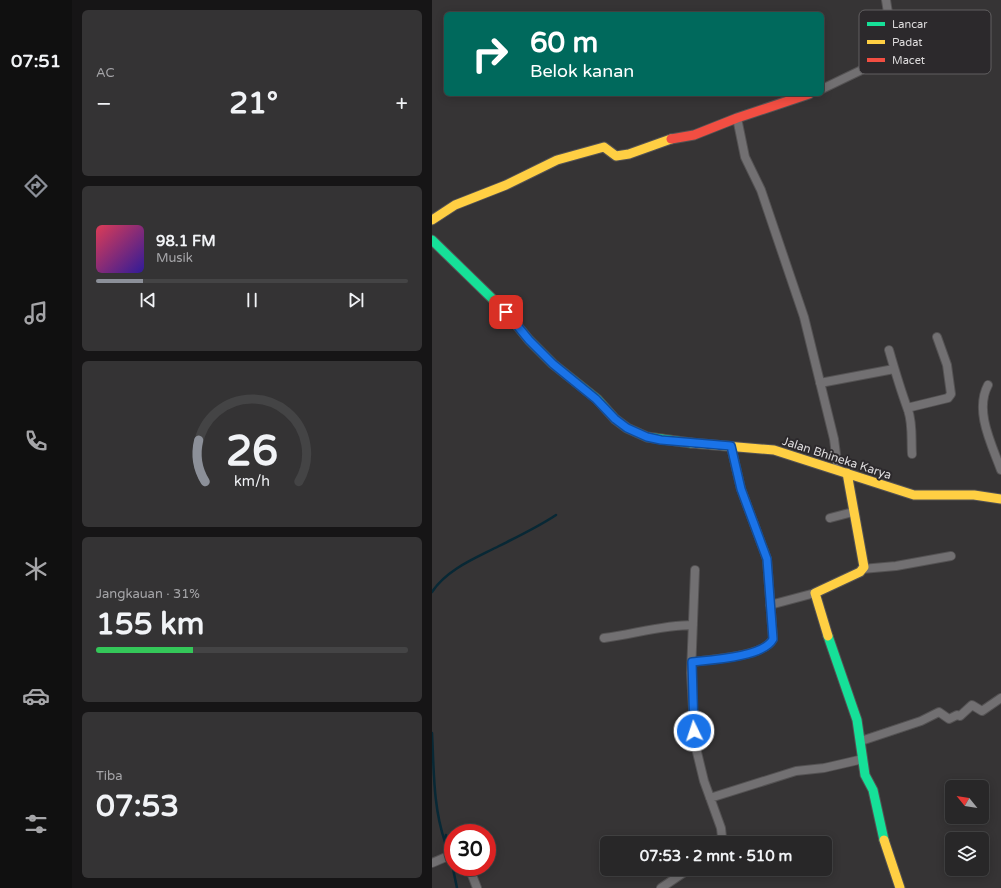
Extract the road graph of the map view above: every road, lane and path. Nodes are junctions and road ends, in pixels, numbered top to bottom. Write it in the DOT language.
graph roads {
  1 [pos="886,0"];
  2 [pos="888,10"];
  3 [pos="859,71"];
  4 [pos="824,88"];
  5 [pos="803,96"];
  6 [pos="737,118"];
  7 [pos="432,220"];
  8 [pos="432,240"];
  9 [pos="937,338"];
  10 [pos="889,350"];
  11 [pos="894,369"];
  12 [pos="820,383"];
  13 [pos="988,385"];
  14 [pos="908,410"];
  15 [pos="731,446"];
  16 [pos="912,454"];
  17 [pos="1001,470"];
  18 [pos="843,471"];
  19 [pos="1001,499"];
  20 [pos="853,512"];
  21 [pos="830,518"];
  22 [pos="951,556"];
  23 [pos="862,569"];
  24 [pos="695,570"];
  25 [pos="815,592"];
  26 [pos="770,605"];
  27 [pos="693,625"];
  28 [pos="604,638"];
  29 [pos="692,662"];
  30 [pos="1001,698"];
  31 [pos="861,741"];
  32 [pos="863,759"];
  33 [pos="710,798"];
  34 [pos="721,836"];
  35 [pos="444,858"];
  36 [pos="434,862"];
  37 [pos="472,876"];
  38 [pos="679,876"];
  39 [pos="477,888"];
  40 [pos="661,888"];
  41 [pos="900,888"];
  1 -- 2 [label="street"];
  3 -- 4 [label="street"];
  5 -- 6 [label="street"];
  6 -- 7 [label="street"];
  6 -- 12 [label="street"];
  8 -- 15 [label="street, Jalan Bhineka Karya"];
  9 -- 14 [label="street"];
  10 -- 11 [label="street"];
  11 -- 12 [label="street"];
  11 -- 14 [label="street"];
  12 -- 18 [label="street"];
  13 -- 17 [label="street"];
  14 -- 16 [label="street"];
  15 -- 18 [label="street, Jalan Bhineka Karya"];
  15 -- 26 [label="street"];
  18 -- 19 [label="street, Jalan Bhineka Karya"];
  18 -- 20 [label="street"];
  20 -- 21 [label="street"];
  20 -- 23 [label="street"];
  22 -- 23 [label="street"];
  23 -- 25 [label="street"];
  24 -- 27 [label="street"];
  25 -- 26 [label="street"];
  25 -- 31 [label="street"];
  26 -- 29 [label="street"];
  27 -- 28 [label="street"];
  27 -- 29 [label="street"];
  29 -- 33 [label="street"];
  30 -- 31 [label="street"];
  31 -- 32 [label="street"];
  32 -- 33 [label="street"];
  32 -- 41 [label="street"];
  33 -- 34 [label="street"];
  35 -- 36 [label="street"];
  37 -- 39 [label="street"];
  38 -- 40 [label="street"];
}
